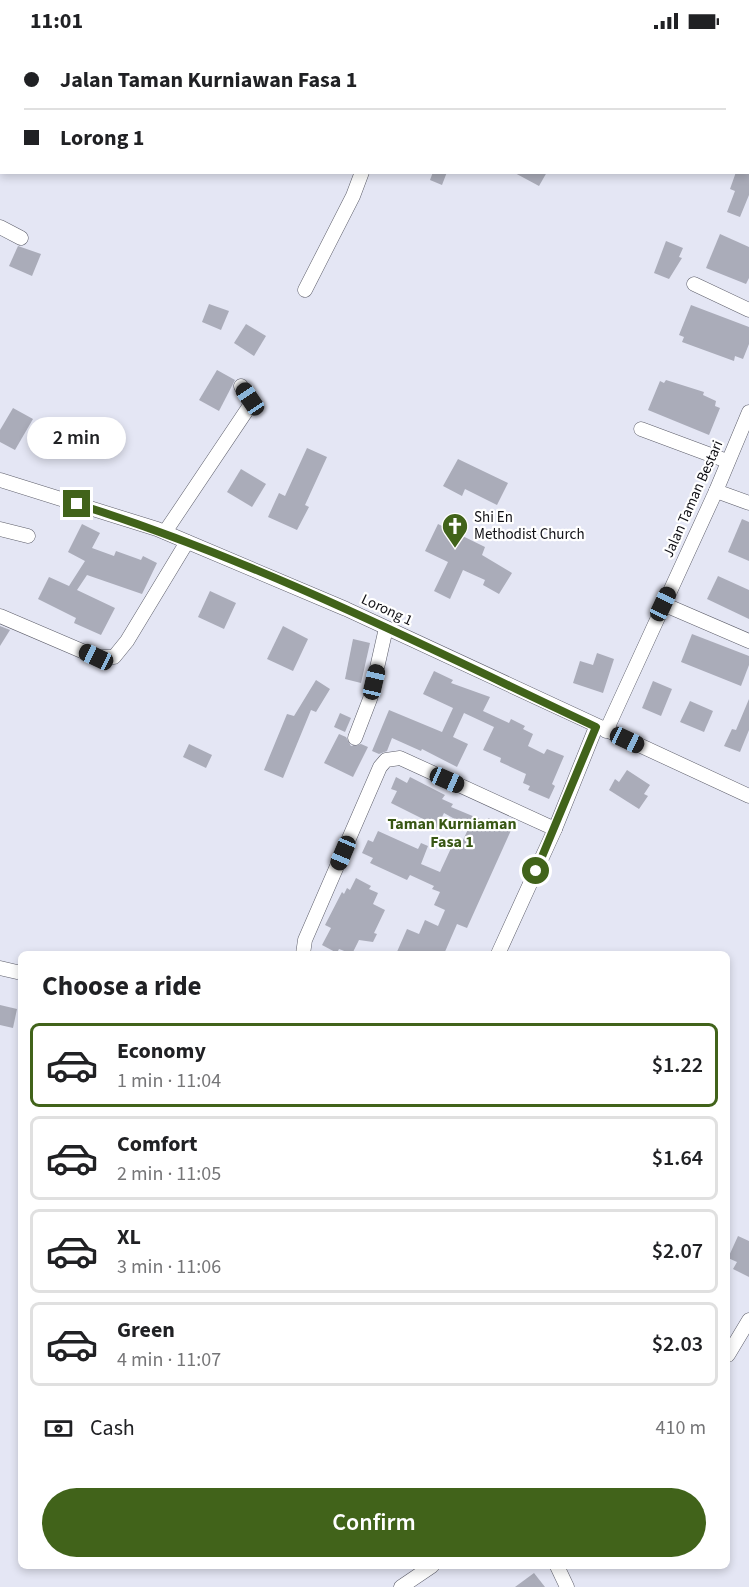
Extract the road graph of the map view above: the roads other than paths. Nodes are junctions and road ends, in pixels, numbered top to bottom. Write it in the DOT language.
graph roads {
  1 [pos="361,174"];
  2 [pos="0,227"];
  3 [pos="21,238"];
  4 [pos="694,284"];
  5 [pos="305,290"];
  6 [pos="749,310"];
  7 [pos="242,386"];
  8 [pos="749,412"];
  9 [pos="641,429"];
  10 [pos="743,442"];
  11 [pos="727,461"];
  12 [pos="0,480"];
  13 [pos="716,491"];
  14 [pos="749,503"];
  15 [pos="0,529"];
  16 [pos="165,532"];
  17 [pos="28,536"];
  18 [pos="188,542"];
  19 [pos="663,604"];
  20 [pos="0,616"];
  21 [pos="386,628"];
  22 [pos="749,641"];
  23 [pos="601,729"];
  24 [pos="355,738"];
  25 [pos="749,796"];
  26 [pos="555,829"];
  27 [pos="303,951"];
  28 [pos="499,951"];
  29 [pos="0,968"];
  30 [pos="17,972"];
  31 [pos="749,1320"];
  32 [pos="730,1352"];
  33 [pos="428,1569"];
  34 [pos="558,1569"];
  35 [pos="401,1587"];
  36 [pos="567,1587"];
  1 -- 5 [label="street"];
  2 -- 3 [label="street"];
  4 -- 6 [label="street"];
  7 -- 16 [label="street"];
  8 -- 10 [label="street, Jalan Taman Bestari"];
  9 -- 11 [label="street"];
  10 -- 11 [label="street, Jalan Taman Bestari"];
  11 -- 13 [label="street, Jalan Taman Bestari"];
  12 -- 16 [label="street, Lorong 1"];
  13 -- 14 [label="street"];
  13 -- 19 [label="street, Jalan Taman Bestari"];
  15 -- 17 [label="street"];
  16 -- 18 [label="street, Lorong 1"];
  18 -- 20 [label="street"];
  18 -- 21 [label="street, Lorong 1"];
  19 -- 22 [label="street"];
  19 -- 23 [label="street, Jalan Taman Bestari"];
  21 -- 23 [label="street, Lorong 1"];
  21 -- 24 [label="street"];
  23 -- 25 [label="street, Lorong 1"];
  23 -- 26 [label="street, Jalan Taman Bestari"];
  26 -- 27 [label="street"];
  26 -- 28 [label="street, Jalan Taman Bestari"];
  29 -- 30 [label="street"];
  31 -- 32 [label="street"];
  33 -- 35 [label="street"];
  34 -- 36 [label="street"];
}
